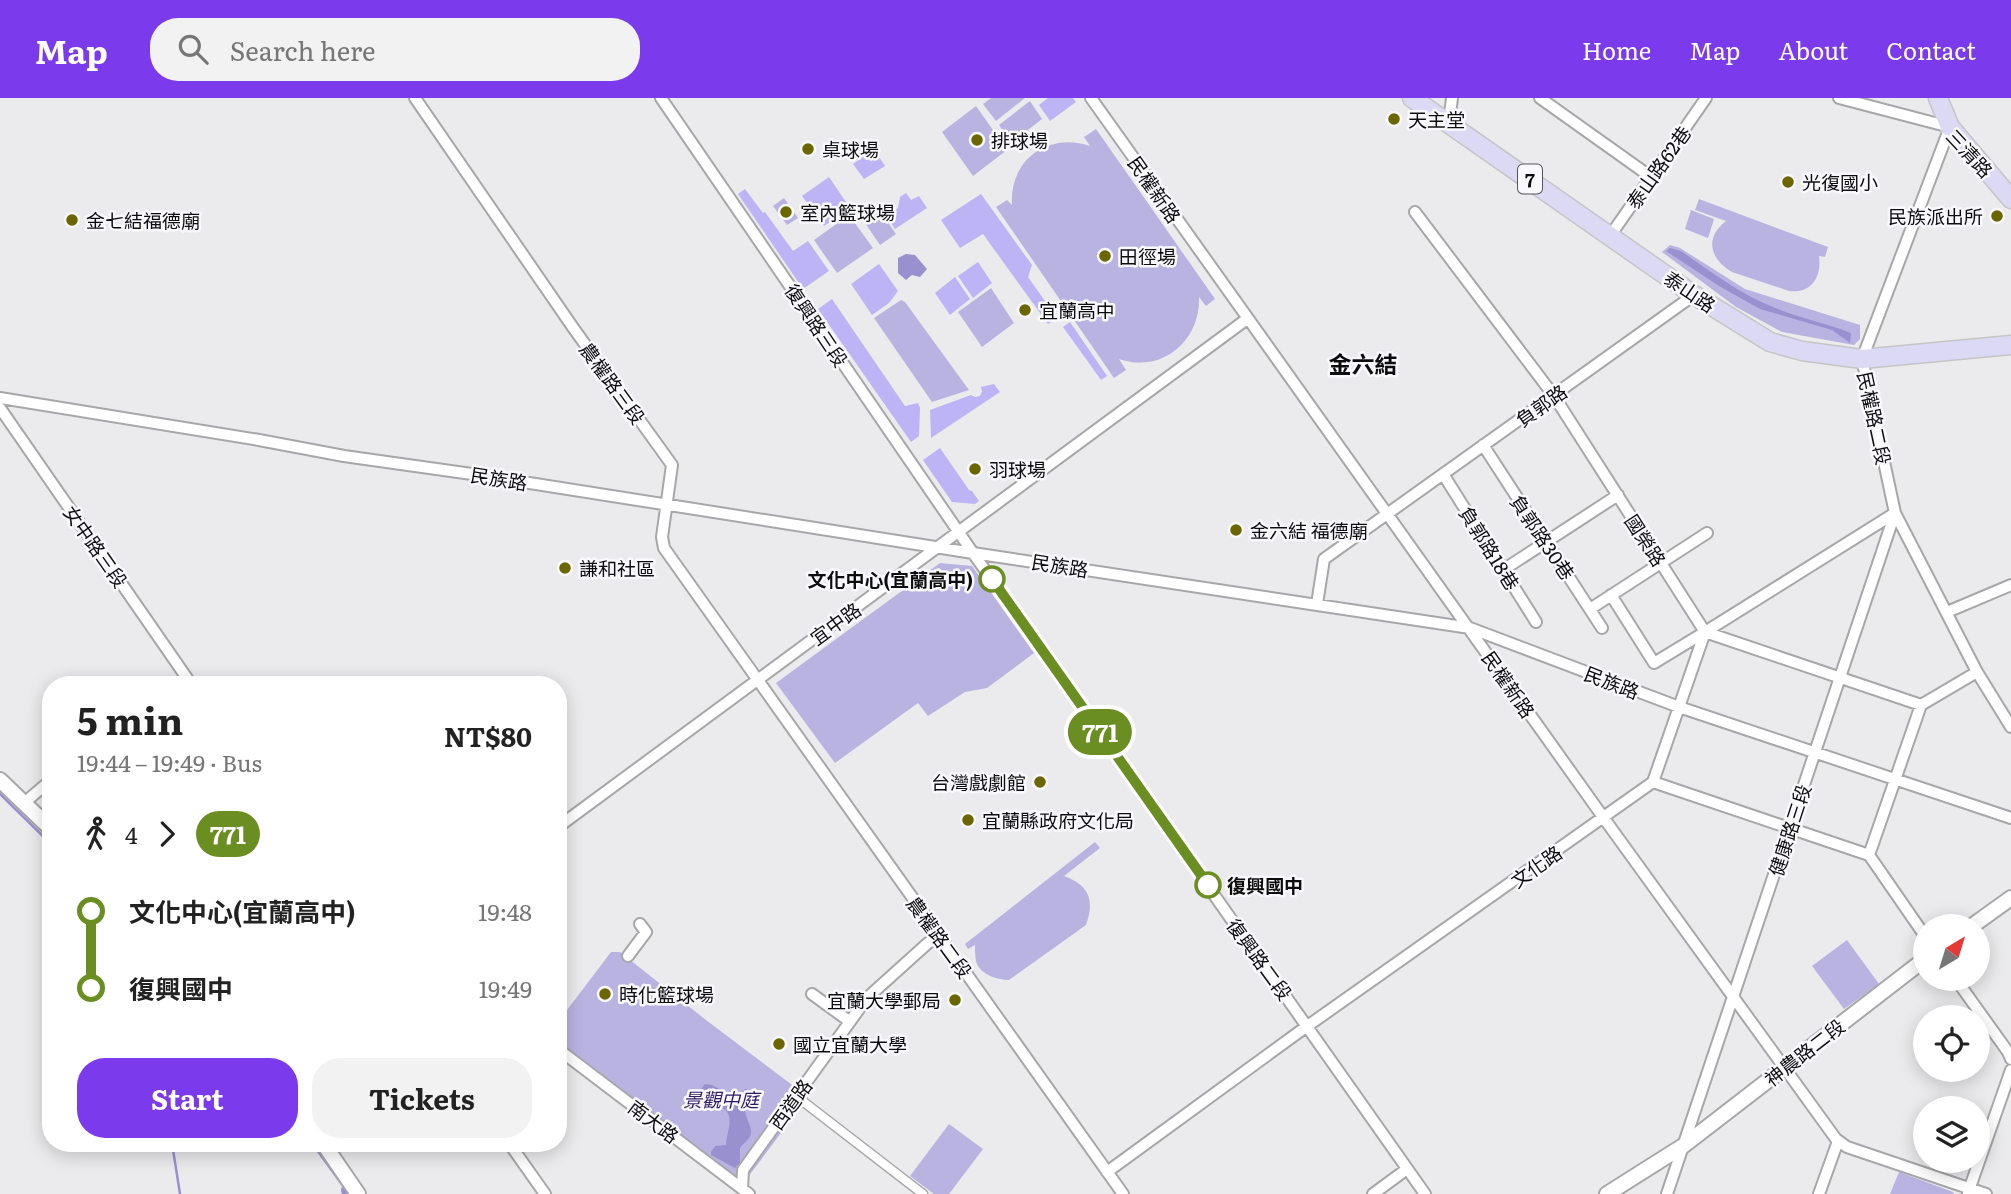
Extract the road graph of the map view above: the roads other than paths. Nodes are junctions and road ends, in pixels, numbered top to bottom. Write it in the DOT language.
graph roads {
  1 [pos="415,98"];
  2 [pos="661,98"];
  3 [pos="1091,98"];
  4 [pos="1412,98"];
  5 [pos="1451,98"];
  6 [pos="1540,98"];
  7 [pos="1706,98"];
  8 [pos="1839,98"];
  9 [pos="1938,98"];
  10 [pos="1449,123"];
  11 [pos="1950,127"];
  12 [pos="1651,177"];
  13 [pos="2011,199"];
  14 [pos="1415,212"];
  15 [pos="1610,236"];
  16 [pos="1694,295"];
  17 [pos="1247,319"];
  18 [pos="2011,345"];
  19 [pos="1862,359"];
  20 [pos="1555,396"];
  21 [pos="0,398"];
  22 [pos="0,408"];
  23 [pos="1483,445"];
  24 [pos="1443,474"];
  25 [pos="1618,495"];
  26 [pos="667,504"];
  27 [pos="1895,513"];
  28 [pos="1386,514"];
  29 [pos="958,530"];
  30 [pos="1707,533"];
  31 [pos="1546,541"];
  32 [pos="938,547"];
  33 [pos="973,553"];
  34 [pos="1661,563"];
  35 [pos="1503,570"];
  36 [pos="2011,585"];
  37 [pos="1611,595"];
  38 [pos="1317,604"];
  39 [pos="1590,609"];
  40 [pos="1947,612"];
  41 [pos="1536,622"];
  42 [pos="1470,628"];
  43 [pos="1602,628"];
  44 [pos="1705,632"];
  45 [pos="1977,671"];
  46 [pos="185,676"];
  47 [pos="1840,677"];
  48 [pos="757,680"];
  49 [pos="1921,705"];
  50 [pos="1679,707"];
  51 [pos="2011,727"];
  52 [pos="1815,753"];
  53 [pos="0,780"];
  54 [pos="1895,780"];
  55 [pos="1653,782"];
  56 [pos="42,788"];
  57 [pos="24,803"];
  58 [pos="1603,817"];
  59 [pos="2011,818"];
  60 [pos="42,820"];
  61 [pos="567,820"];
  62 [pos="1789,828"];
  63 [pos="1870,855"];
  64 [pos="2011,898"];
  65 [pos="1989,914"];
  66 [pos="1913,918"];
  67 [pos="639,924"];
  68 [pos="940,937"];
  69 [pos="628,956"];
  70 [pos="1913,968"];
  71 [pos="1964,991"];
  72 [pos="812,994"];
  73 [pos="1734,998"];
  74 [pos="849,1021"];
  75 [pos="1308,1026"];
  76 [pos="567,1056"];
  77 [pos="2011,1059"];
  78 [pos="1783,1068"];
  79 [pos="2011,1070"];
  80 [pos="796,1096"];
  81 [pos="1838,1141"];
  82 [pos="1682,1146"];
  83 [pos="329,1152"];
  84 [pos="515,1152"];
  85 [pos="1407,1169"];
  86 [pos="1107,1172"];
  87 [pos="746,1191"];
  88 [pos="1969,1191"];
  89 [pos="358,1194"];
  90 [pos="545,1194"];
  91 [pos="923,1194"];
  92 [pos="1123,1194"];
  93 [pos="1373,1194"];
  94 [pos="1425,1194"];
  95 [pos="1606,1194"];
  96 [pos="1667,1194"];
  97 [pos="1819,1194"];
  98 [pos="1986,1194"];
  1 -- 26 [label="street, 農權路三段"];
  2 -- 29 [label="street, 復興路三段"];
  3 -- 17 [label="street, 民權新路"];
  4 -- 10 [label="main road, 泰山路 / 7"];
  5 -- 10 [label="street"];
  6 -- 12 [label="street"];
  7 -- 12 [label="street, 泰山路62巷"];
  8 -- 11 [label="street, 三清路"];
  9 -- 11 [label="main road"];
  10 -- 15 [label="main road, 泰山路 / 7"];
  11 -- 13 [label="main road, 三清路"];
  11 -- 19 [label="street, 民權路二段"];
  12 -- 15 [label="street, 泰山路62巷"];
  14 -- 20 [label="street, 國榮路"];
  15 -- 16 [label="main road, 泰山路 / 7"];
  16 -- 19 [label="main road, 泰山路 / 7"];
  16 -- 20 [label="street, 負郭路"];
  17 -- 28 [label="street, 民權新路"];
  17 -- 29 [label="street, 宜中路"];
  18 -- 19 [label="main road, 泰山路 / 7"];
  19 -- 27 [label="street, 民權路二段"];
  20 -- 23 [label="street, 負郭路"];
  20 -- 25 [label="street, 國榮路"];
  21 -- 26 [label="street, 民族路"];
  22 -- 46 [label="street, 女中路三段"];
  23 -- 24 [label="street, 負郭路"];
  23 -- 31 [label="street, 負郭路30巷"];
  24 -- 28 [label="street, 負郭路"];
  24 -- 35 [label="street, 負郭路18巷"];
  25 -- 31 [label="street"];
  25 -- 34 [label="street, 國榮路"];
  26 -- 32 [label="street, 民族路"];
  26 -- 48 [label="street, 農權路三段"];
  27 -- 40 [label="street, 民權路二段"];
  27 -- 44 [label="street"];
  27 -- 47 [label="street, 健康路三段"];
  28 -- 38 [label="street, 負郭路"];
  28 -- 42 [label="street, 民權新路"];
  29 -- 32 [label="street, 宜中路"];
  29 -- 33 [label="street, 復興路三段"];
  30 -- 34 [label="street"];
  31 -- 35 [label="street"];
  31 -- 39 [label="street, 負郭路30巷"];
  32 -- 33 [label="street, 民族路"];
  32 -- 48 [label="street, 宜中路"];
  33 -- 38 [label="street, 民族路"];
  33 -- 75 [label="street, 復興路二段"];
  34 -- 37 [label="street"];
  34 -- 44 [label="street, 國榮路"];
  35 -- 41 [label="street, 負郭路18巷"];
  36 -- 40 [label="street"];
  37 -- 39 [label="street"];
  37 -- 44 [label="street"];
  38 -- 42 [label="street, 民族路"];
  39 -- 43 [label="street, 負郭路30巷"];
  40 -- 45 [label="street, 民權路二段"];
  42 -- 50 [label="street, 民族路"];
  42 -- 58 [label="street, 民權新路"];
  44 -- 47 [label="street"];
  44 -- 50 [label="street"];
  45 -- 49 [label="street"];
  45 -- 51 [label="street, 民權路二段"];
  47 -- 49 [label="street"];
  47 -- 52 [label="street, 健康路三段"];
  48 -- 61 [label="street, 宜中路"];
  48 -- 68 [label="street, 農權路二段"];
  49 -- 54 [label="street"];
  50 -- 52 [label="street, 民族路"];
  50 -- 55 [label="street"];
  52 -- 54 [label="street, 民族路"];
  52 -- 62 [label="street, 健康路三段"];
  53 -- 57 [label="street"];
  54 -- 59 [label="street, 民族路"];
  54 -- 63 [label="street"];
  55 -- 58 [label="street, 文化路"];
  55 -- 62 [label="street"];
  56 -- 57 [label="street"];
  57 -- 60 [label="street"];
  58 -- 73 [label="street, 民權新路"];
  58 -- 75 [label="street, 文化路"];
  62 -- 63 [label="street"];
  62 -- 73 [label="street, 健康路三段"];
  63 -- 66 [label="street"];
  64 -- 65 [label="street"];
  67 -- 69 [label="street"];
  68 -- 74 [label="street, 西道路"];
  68 -- 86 [label="street, 農權路二段"];
  70 -- 78 [label="street, 神農路二段"];
  71 -- 77 [label="street"];
  72 -- 74 [label="street"];
  73 -- 78 [label="street, 民權新路"];
  73 -- 82 [label="street, 健康路三段"];
  74 -- 80 [label="street, 西道路"];
  75 -- 85 [label="street, 復興路二段"];
  75 -- 86 [label="street, 文化路"];
  76 -- 87 [label="street, 南大路"];
  78 -- 81 [label="street, 民權新路"];
  78 -- 82 [label="street, 神農路二段"];
  79 -- 88 [label="street"];
  80 -- 87 [label="street, 西道路"];
  80 -- 91 [label="street"];
  81 -- 88 [label="street, 民權新路"];
  81 -- 97 [label="street"];
  82 -- 95 [label="street, 神農路二段"];
  82 -- 96 [label="street, 健康路三段"];
  83 -- 89 [label="street"];
  84 -- 90 [label="street"];
  85 -- 93 [label="street"];
  85 -- 94 [label="street, 復興路二段"];
  86 -- 92 [label="street, 農權路二段"];
  88 -- 98 [label="street, 民權新路"];
}
